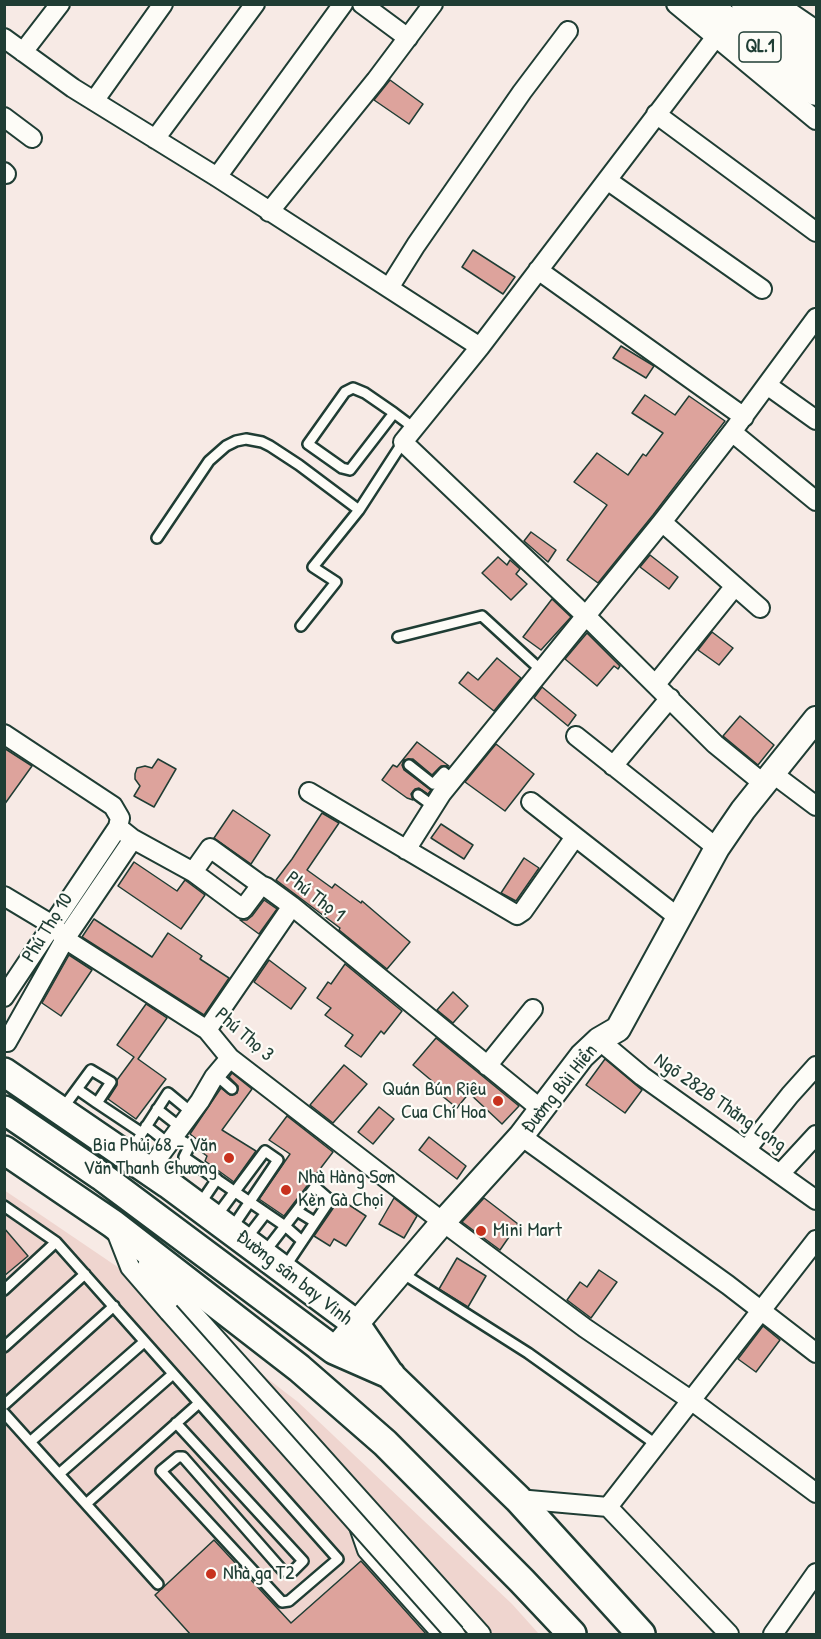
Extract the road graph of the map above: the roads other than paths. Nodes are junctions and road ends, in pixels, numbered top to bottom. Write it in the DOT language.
graph roads {
  1 [pos="60,4"];
  2 [pos="163,4"];
  3 [pos="255,4"];
  4 [pos="343,4"];
  5 [pos="362,4"];
  6 [pos="433,4"];
  7 [pos="676,4"];
  8 [pos="703,4"];
  9 [pos="747,4"];
  10 [pos="778,4"];
  11 [pos="816,30"];
  12 [pos="568,31"];
  13 [pos="4,38"];
  14 [pos="408,38"];
  15 [pos="715,38"];
  16 [pos="23,52"];
  17 [pos="816,57"];
  18 [pos="816,90"];
  19 [pos="93,101"];
  20 [pos="656,114"];
  21 [pos="4,117"];
  22 [pos="816,120"];
  23 [pos="32,138"];
  24 [pos="155,139"];
  25 [pos="217,177"];
  26 [pos="607,180"];
  27 [pos="269,212"];
  28 [pos="816,232"];
  29 [pos="538,270"];
  30 [pos="389,288"];
  31 [pos="762,289"];
  32 [pos="816,318"];
  33 [pos="480,347"];
  34 [pos="767,386"];
  35 [pos="394,413"];
  36 [pos="744,417"];
  37 [pos="816,418"];
  38 [pos="414,428"];
  39 [pos="732,432"];
  40 [pos="403,442"];
  41 [pos="816,501"];
  42 [pos="359,510"];
  43 [pos="662,522"];
  44 [pos="157,538"];
  45 [pos="735,586"];
  46 [pos="760,608"];
  47 [pos="587,617"];
  48 [pos="301,627"];
  49 [pos="398,637"];
  50 [pos="542,671"];
  51 [pos="656,684"];
  52 [pos="670,698"];
  53 [pos="816,719"];
  54 [pos="4,734"];
  55 [pos="576,736"];
  56 [pos="409,765"];
  57 [pos="613,766"];
  58 [pos="768,778"];
  59 [pos="453,780"];
  60 [pos="309,792"];
  61 [pos="418,795"];
  62 [pos="531,802"];
  63 [pos="433,806"];
  64 [pos="816,806"];
  65 [pos="118,827"];
  66 [pos="575,837"];
  67 [pos="134,839"];
  68 [pos="717,848"];
  69 [pos="406,850"];
  70 [pos="193,872"];
  71 [pos="261,885"];
  72 [pos="4,896"];
  73 [pos="292,906"];
  74 [pos="679,918"];
  75 [pos="59,932"];
  76 [pos="4,997"];
  77 [pos="533,1009"];
  78 [pos="207,1030"];
  79 [pos="599,1040"];
  80 [pos="4,1042"];
  81 [pos="230,1058"];
  82 [pos="487,1066"];
  83 [pos="816,1066"];
  84 [pos="4,1072"];
  85 [pos="216,1075"];
  86 [pos="232,1089"];
  87 [pos="69,1100"];
  88 [pos="97,1103"];
  89 [pos="157,1109"];
  90 [pos="4,1110"];
  91 [pos="542,1110"];
  92 [pos="191,1112"];
  93 [pos="144,1130"];
  94 [pos="174,1135"];
  95 [pos="816,1135"];
  96 [pos="521,1136"];
  97 [pos="4,1150"];
  98 [pos="746,1150"];
  99 [pos="186,1158"];
  100 [pos="148,1170"];
  101 [pos="780,1174"];
  102 [pos="247,1176"];
  103 [pos="217,1179"];
  104 [pos="261,1184"];
  105 [pos="236,1192"];
  106 [pos="816,1200"];
  107 [pos="251,1202"];
  108 [pos="4,1206"];
  109 [pos="297,1211"];
  110 [pos="266,1213"];
  111 [pos="315,1222"];
  112 [pos="443,1222"];
  113 [pos="113,1224"];
  114 [pos="285,1226"];
  115 [pos="240,1236"];
  116 [pos="816,1240"];
  117 [pos="303,1241"];
  118 [pos="56,1242"];
  119 [pos="402,1273"];
  120 [pos="85,1274"];
  121 [pos="4,1290"];
  122 [pos="114,1306"];
  123 [pos="762,1310"];
  124 [pos="355,1323"];
  125 [pos="144,1342"];
  126 [pos="4,1347"];
  127 [pos="334,1350"];
  128 [pos="816,1353"];
  129 [pos="173,1374"];
  130 [pos="391,1376"];
  131 [pos="692,1401"];
  132 [pos="199,1403"];
  133 [pos="4,1404"];
  134 [pos="4,1413"];
  135 [pos="176,1423"];
  136 [pos="30,1442"];
  137 [pos="657,1445"];
  138 [pos="59,1474"];
  139 [pos="343,1480"];
  140 [pos="816,1493"];
  141 [pos="518,1499"];
  142 [pos="86,1504"];
  143 [pos="608,1507"];
  144 [pos="816,1573"];
  145 [pos="158,1584"];
  146 [pos="442,1635"];
  147 [pos="455,1635"];
  148 [pos="481,1635"];
  149 [pos="572,1635"];
  150 [pos="641,1635"];
  151 [pos="729,1635"];
  152 [pos="773,1635"];
  1 -- 16 [label="street"];
  2 -- 19 [label="street"];
  3 -- 24 [label="street"];
  4 -- 25 [label="street"];
  5 -- 14 [label="street"];
  6 -- 14 [label="street"];
  7 -- 15 [label="street"];
  8 -- 18 [label="main road, QL.1"];
  9 -- 17 [label="main road, QL.1"];
  10 -- 11 [label="street"];
  12 -- 30 [label="street"];
  13 -- 16 [label="street"];
  14 -- 27 [label="street"];
  15 -- 20 [label="street"];
  15 -- 22 [label="street"];
  16 -- 19 [label="street"];
  19 -- 24 [label="street"];
  20 -- 26 [label="street"];
  20 -- 28 [label="street"];
  21 -- 23 [label="street"];
  24 -- 25 [label="street"];
  25 -- 27 [label="street"];
  26 -- 29 [label="street"];
  26 -- 31 [label="street"];
  27 -- 30 [label="street"];
  29 -- 33 [label="street"];
  29 -- 36 [label="street"];
  30 -- 33 [label="street"];
  32 -- 34 [label="street"];
  33 -- 38 [label="street"];
  34 -- 36 [label="street"];
  34 -- 37 [label="street"];
  35 -- 35 [label="lane"];
  35 -- 38 [label="lane"];
  36 -- 39 [label="street"];
  38 -- 40 [label="street"];
  39 -- 41 [label="street"];
  39 -- 43 [label="street"];
  40 -- 42 [label="lane"];
  40 -- 47 [label="street"];
  42 -- 44 [label="lane"];
  42 -- 48 [label="lane"];
  43 -- 45 [label="street"];
  43 -- 47 [label="street"];
  45 -- 46 [label="street"];
  45 -- 51 [label="street"];
  47 -- 50 [label="street"];
  47 -- 51 [label="street"];
  49 -- 50 [label="lane"];
  50 -- 59 [label="street"];
  51 -- 52 [label="street"];
  52 -- 57 [label="street"];
  52 -- 58 [label="street"];
  53 -- 58 [label="street, Đường Bùi Hiển"];
  54 -- 65 [label="street, Phú Thọ 1"];
  55 -- 57 [label="street"];
  56 -- 59 [label="lane"];
  57 -- 68 [label="street"];
  58 -- 64 [label="street"];
  58 -- 68 [label="street, Đường Bùi Hiển"];
  59 -- 63 [label="street"];
  60 -- 69 [label="street"];
  61 -- 63 [label="lane"];
  62 -- 66 [label="street"];
  63 -- 69 [label="street"];
  65 -- 67 [label="street, Phú Thọ 1"];
  65 -- 75 [label="street, Phú Thọ 10"];
  66 -- 69 [label="street"];
  66 -- 74 [label="street"];
  67 -- 70 [label="street, Phú Thọ 1"];
  67 -- 75 [label="street, Phú Thọ 10"];
  68 -- 74 [label="street, Đường Bùi Hiển"];
  70 -- 71 [label="street, Phú Thọ 1"];
  70 -- 71 [label="street"];
  71 -- 73 [label="street, Phú Thọ 1"];
  72 -- 75 [label="street, Phú Thọ 3"];
  73 -- 78 [label="street"];
  73 -- 82 [label="street, Phú Thọ 1"];
  74 -- 79 [label="street, Đường Bùi Hiển"];
  75 -- 76 [label="street, Phú Thọ 10"];
  75 -- 78 [label="street, Phú Thọ 3"];
  75 -- 80 [label="street, Phú Thọ 10"];
  77 -- 82 [label="street"];
  78 -- 81 [label="street, Phú Thọ 3"];
  79 -- 91 [label="street, Đường Bùi Hiển"];
  79 -- 98 [label="street, Ngõ 282B Thăng Long"];
  81 -- 85 [label="street"];
  81 -- 112 [label="street, Phú Thọ 3"];
  82 -- 91 [label="street, Phú Thọ 1"];
  83 -- 98 [label="street"];
  84 -- 87 [label="main road, Đường sân bay Vinh"];
  85 -- 86 [label="lane"];
  85 -- 92 [label="street"];
  87 -- 88 [label="lane"];
  87 -- 88 [label="lane"];
  87 -- 100 [label="main road, Đường sân bay Vinh"];
  88 -- 93 [label="lane"];
  89 -- 92 [label="lane"];
  89 -- 93 [label="lane"];
  89 -- 94 [label="lane"];
  90 -- 127 [label="main road"];
  91 -- 96 [label="street, Đường Bùi Hiển"];
  92 -- 94 [label="street"];
  93 -- 94 [label="lane"];
  93 -- 100 [label="lane"];
  94 -- 99 [label="lane"];
  94 -- 100 [label="street"];
  95 -- 101 [label="street"];
  96 -- 112 [label="street, Đường Bùi Hiển"];
  96 -- 123 [label="street"];
  97 -- 113 [label="main road"];
  98 -- 101 [label="street, Ngõ 282B Thăng Long"];
  99 -- 100 [label="lane"];
  99 -- 103 [label="lane"];
  100 -- 115 [label="main road, Đường sân bay Vinh"];
  101 -- 106 [label="street, Ngõ 282B Thăng Long"];
  102 -- 104 [label="lane"];
  102 -- 104 [label="lane"];
  102 -- 105 [label="lane"];
  103 -- 105 [label="lane"];
  103 -- 115 [label="lane"];
  104 -- 107 [label="lane"];
  105 -- 107 [label="lane"];
  105 -- 115 [label="lane"];
  107 -- 110 [label="lane"];
  107 -- 115 [label="lane"];
  108 -- 118 [label="lane"];
  109 -- 111 [label="lane"];
  109 -- 111 [label="lane"];
  109 -- 114 [label="lane"];
  110 -- 114 [label="lane"];
  110 -- 115 [label="lane"];
  111 -- 117 [label="lane"];
  112 -- 119 [label="street, Đường Bùi Hiển"];
  112 -- 131 [label="street, Phú Thọ 3"];
  113 -- 139 [label="street"];
  113 -- 147 [label="street, bridge"];
  113 -- 149 [label="main road"];
  114 -- 115 [label="lane"];
  114 -- 117 [label="lane"];
  115 -- 117 [label="lane"];
  115 -- 124 [label="main road, Đường sân bay Vinh"];
  116 -- 123 [label="street"];
  118 -- 120 [label="lane"];
  118 -- 121 [label="lane"];
  119 -- 124 [label="street, Đường Bùi Hiển"];
  119 -- 137 [label="lane"];
  120 -- 122 [label="lane"];
  120 -- 126 [label="lane"];
  122 -- 125 [label="lane"];
  122 -- 133 [label="lane"];
  123 -- 128 [label="street"];
  123 -- 131 [label="street"];
  124 -- 127 [label="street, Đường Bùi Hiển"];
  124 -- 130 [label="main road, Đường sân bay Vinh"];
  125 -- 129 [label="lane"];
  125 -- 136 [label="lane"];
  127 -- 130 [label="main road"];
  129 -- 132 [label="lane"];
  129 -- 138 [label="lane"];
  130 -- 141 [label="main road, Đường sân bay Vinh"];
  131 -- 137 [label="street"];
  131 -- 140 [label="street, Phú Thọ 3"];
  132 -- 135 [label="lane"];
  132 -- 135 [label="lane"];
  134 -- 136 [label="lane"];
  135 -- 142 [label="lane"];
  136 -- 138 [label="lane"];
  137 -- 143 [label="street"];
  138 -- 142 [label="lane"];
  139 -- 146 [label="street"];
  139 -- 148 [label="street"];
  141 -- 143 [label="street"];
  141 -- 150 [label="main road, Đường sân bay Vinh"];
  142 -- 145 [label="lane"];
  143 -- 151 [label="street"];
  144 -- 152 [label="street"];
}
